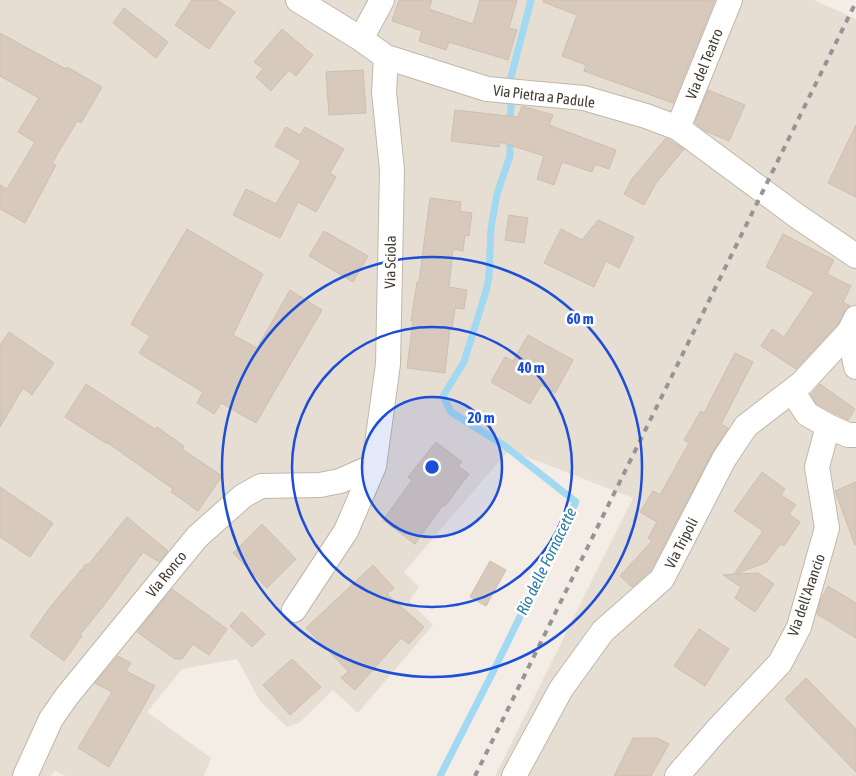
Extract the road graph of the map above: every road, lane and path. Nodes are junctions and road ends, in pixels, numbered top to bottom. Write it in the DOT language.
graph roads {
  1 [pos="298,0"];
  2 [pos="382,0"];
  3 [pos="730,0"];
  4 [pos="361,39"];
  5 [pos="386,57"];
  6 [pos="678,128"];
  7 [pos="856,256"];
  8 [pos="853,325"];
  9 [pos="856,367"];
  10 [pos="793,392"];
  11 [pos="828,426"];
  12 [pos="856,435"];
  13 [pos="374,466"];
  14 [pos="294,610"];
  15 [pos="25,776"];
  16 [pos="514,776"];
  17 [pos="677,776"];
  1 -- 4 [label="street, Via Pietra a Padule"];
  2 -- 4 [label="street"];
  3 -- 6 [label="street, Via del Teatro"];
  4 -- 5 [label="street, Via Pietra a Padule"];
  5 -- 6 [label="street, Via Pietra a Padule"];
  5 -- 13 [label="street, Via Sciola"];
  6 -- 7 [label="street, Via Pietra a Padule"];
  8 -- 9 [label="street"];
  8 -- 10 [label="street, Via Tripoli"];
  10 -- 11 [label="street"];
  10 -- 16 [label="street, Via Tripoli"];
  11 -- 12 [label="street"];
  11 -- 17 [label="street, Via dell'Arancio"];
  13 -- 14 [label="street, Via Sciola"];
  13 -- 15 [label="street, Via Ronco"];
}
